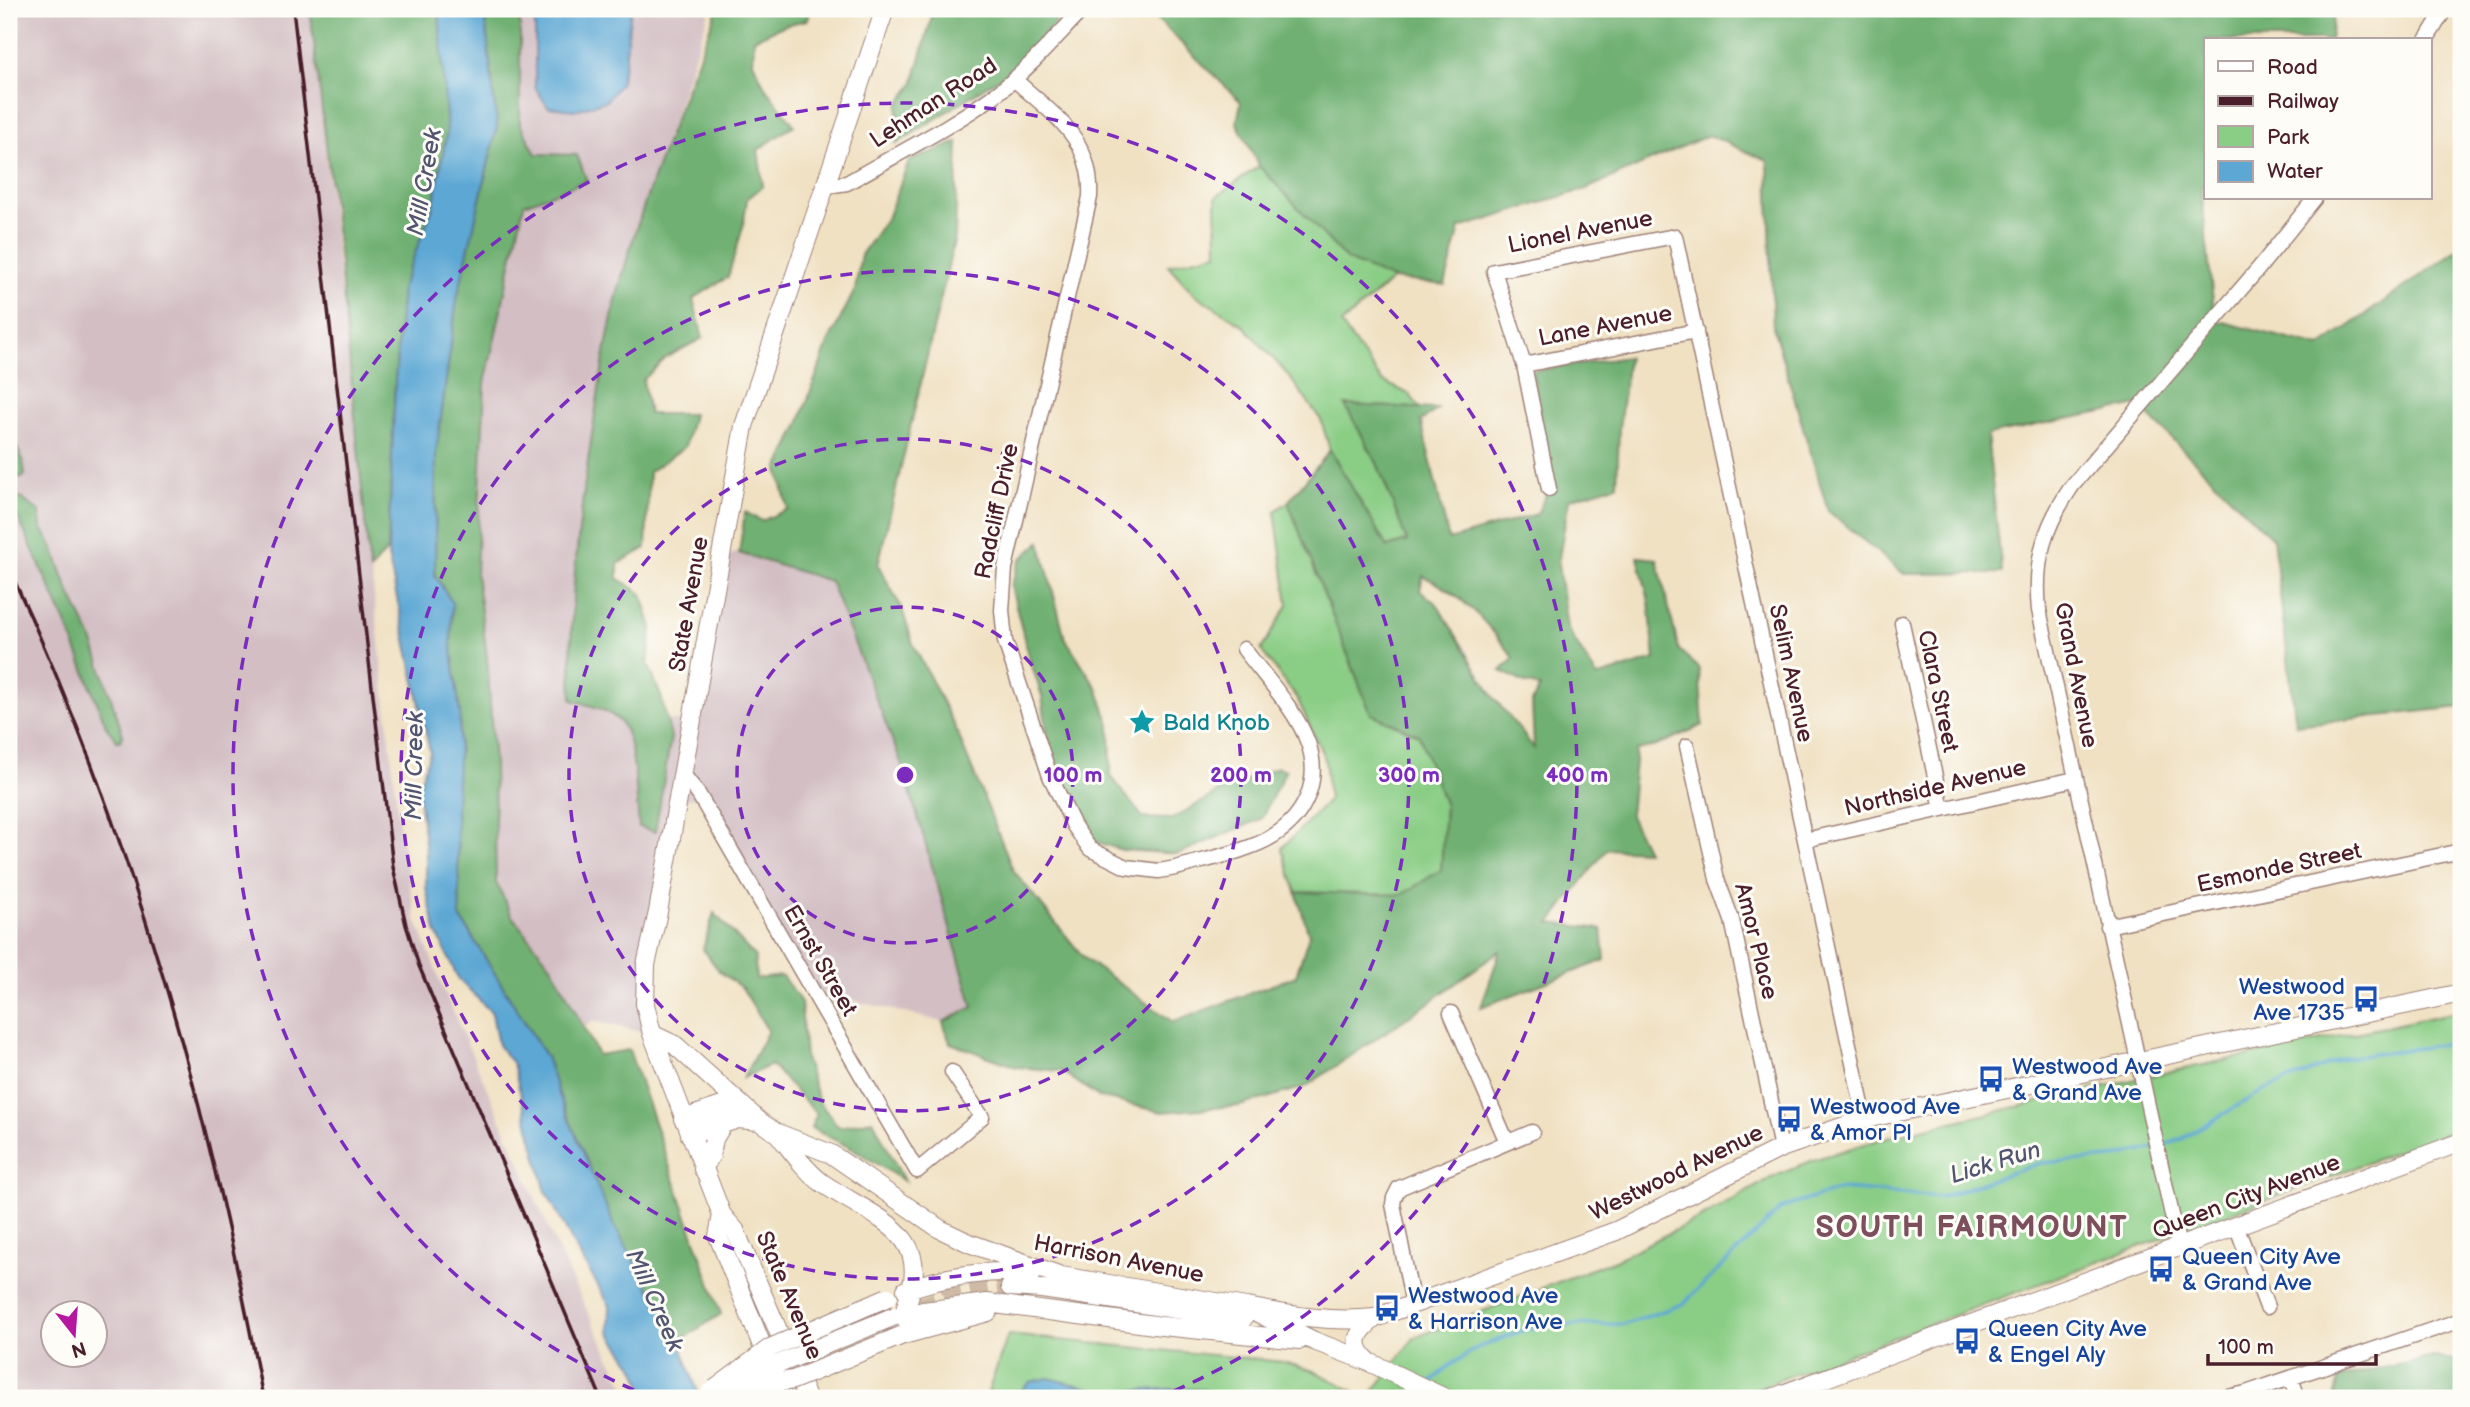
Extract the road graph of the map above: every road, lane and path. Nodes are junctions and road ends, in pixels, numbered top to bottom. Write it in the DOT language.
graph roads {
  1 [pos="885,9"];
  2 [pos="1083,9"];
  3 [pos="2445,9"];
  4 [pos="2427,38"];
  5 [pos="1014,79"];
  6 [pos="827,186"];
  7 [pos="2313,200"];
  8 [pos="1675,236"];
  9 [pos="1696,331"];
  10 [pos="1524,365"];
  11 [pos="1549,489"];
  12 [pos="1902,623"];
  13 [pos="1244,649"];
  14 [pos="1687,746"];
  15 [pos="683,774"];
  16 [pos="2074,779"];
  17 [pos="1941,809"];
  18 [pos="1805,840"];
  19 [pos="2461,851"];
  20 [pos="2107,926"];
  21 [pos="2461,993"];
  22 [pos="1451,1013"];
  23 [pos="652,1034"];
  24 [pos="2139,1063"];
  25 [pos="952,1072"];
  26 [pos="743,1107"];
  27 [pos="1865,1119"];
  28 [pos="759,1121"];
  29 [pos="724,1122"];
  30 [pos="686,1127"];
  31 [pos="775,1132"];
  32 [pos="1532,1132"];
  33 [pos="1507,1142"];
  34 [pos="2461,1142"];
  35 [pos="1781,1148"];
  36 [pos="703,1169"];
  37 [pos="722,1215"];
  38 [pos="2236,1226"];
  39 [pos="2179,1247"];
  40 [pos="988,1274"];
  41 [pos="1061,1276"];
  42 [pos="914,1287"];
  43 [pos="1009,1300"];
  44 [pos="1413,1304"];
  45 [pos="1246,1307"];
  46 [pos="2267,1307"];
  47 [pos="900,1311"];
  48 [pos="1375,1318"];
  49 [pos="2461,1320"];
  50 [pos="875,1324"];
  51 [pos="1280,1324"];
  52 [pos="1314,1341"];
  53 [pos="1369,1362"];
  54 [pos="2291,1378"];
  55 [pos="704,1396"];
  56 [pos="2241,1396"];
  57 [pos="783,1398"];
  58 [pos="807,1398"];
  59 [pos="1445,1398"];
  60 [pos="1772,1398"];
  61 [pos="2224,1398"];
  62 [pos="2298,1398"];
  1 -- 6 [label="main road, State Avenue"];
  2 -- 5 [label="street, Lehman Road"];
  3 -- 4 [label="street"];
  5 -- 6 [label="street, Lehman Road"];
  5 -- 13 [label="street, Radcliff Drive"];
  6 -- 15 [label="main road, State Avenue"];
  7 -- 16 [label="street, Grand Avenue"];
  8 -- 9 [label="street, Selim Avenue"];
  8 -- 10 [label="street, Lionel Avenue"];
  9 -- 10 [label="street, Lane Avenue"];
  9 -- 18 [label="street, Selim Avenue"];
  10 -- 11 [label="street"];
  12 -- 17 [label="street, Clara Street"];
  14 -- 35 [label="street, Amor Place"];
  15 -- 23 [label="main road, State Avenue"];
  15 -- 25 [label="street, Ernst Street"];
  16 -- 17 [label="street, Northside Avenue"];
  16 -- 20 [label="street, Grand Avenue"];
  17 -- 18 [label="street, Northside Avenue"];
  18 -- 27 [label="street, Selim Avenue"];
  19 -- 20 [label="street, Esmonde Street"];
  20 -- 24 [label="street, Grand Avenue"];
  21 -- 24 [label="main road, Westwood Avenue"];
  22 -- 33 [label="street"];
  23 -- 26 [label="main road, Harrison Avenue"];
  23 -- 30 [label="main road, State Avenue"];
  24 -- 27 [label="main road, Westwood Avenue"];
  24 -- 39 [label="street, Grand Avenue"];
  26 -- 28 [label="main road, Harrison Avenue"];
  26 -- 30 [label="main road"];
  27 -- 35 [label="main road, Westwood Avenue"];
  28 -- 29 [label="main road"];
  28 -- 31 [label="main road, Harrison Avenue"];
  29 -- 30 [label="main road"];
  29 -- 36 [label="main road"];
  30 -- 36 [label="main road, State Avenue"];
  31 -- 41 [label="main road, Harrison Avenue"];
  31 -- 42 [label="main road"];
  32 -- 33 [label="street"];
  33 -- 44 [label="street"];
  34 -- 38 [label="main road, Queen City Avenue"];
  35 -- 44 [label="main road, Westwood Avenue"];
  36 -- 37 [label="main road, State Avenue"];
  37 -- 57 [label="main road, State Avenue"];
  37 -- 58 [label="main road, State Avenue"];
  38 -- 39 [label="main road, Queen City Avenue"];
  38 -- 46 [label="street"];
  39 -- 60 [label="main road, Queen City Avenue"];
  40 -- 41 [label="main road"];
  40 -- 42 [label="main road"];
  40 -- 47 [label="main road"];
  41 -- 45 [label="main road, Harrison Avenue"];
  42 -- 47 [label="main road"];
  42 -- 55 [label="main road, bridge"];
  43 -- 50 [label="main road, bridge"];
  43 -- 51 [label="main road"];
  43 -- 52 [label="main road"];
  43 -- 55 [label="main road, bridge"];
  44 -- 48 [label="main road, Westwood Avenue"];
  45 -- 48 [label="main road, Westwood Avenue"];
  45 -- 51 [label="main road, Harrison Avenue"];
  47 -- 50 [label="main road, bridge"];
  47 -- 55 [label="main road, bridge"];
  48 -- 53 [label="main road"];
  49 -- 54 [label="street"];
  50 -- 55 [label="main road, bridge"];
  51 -- 52 [label="main road, Harrison Avenue"];
  52 -- 53 [label="main road, Harrison Avenue"];
  53 -- 59 [label="main road, Harrison Avenue"];
  54 -- 56 [label="street"];
  54 -- 62 [label="street"];
  56 -- 61 [label="street"];
}
